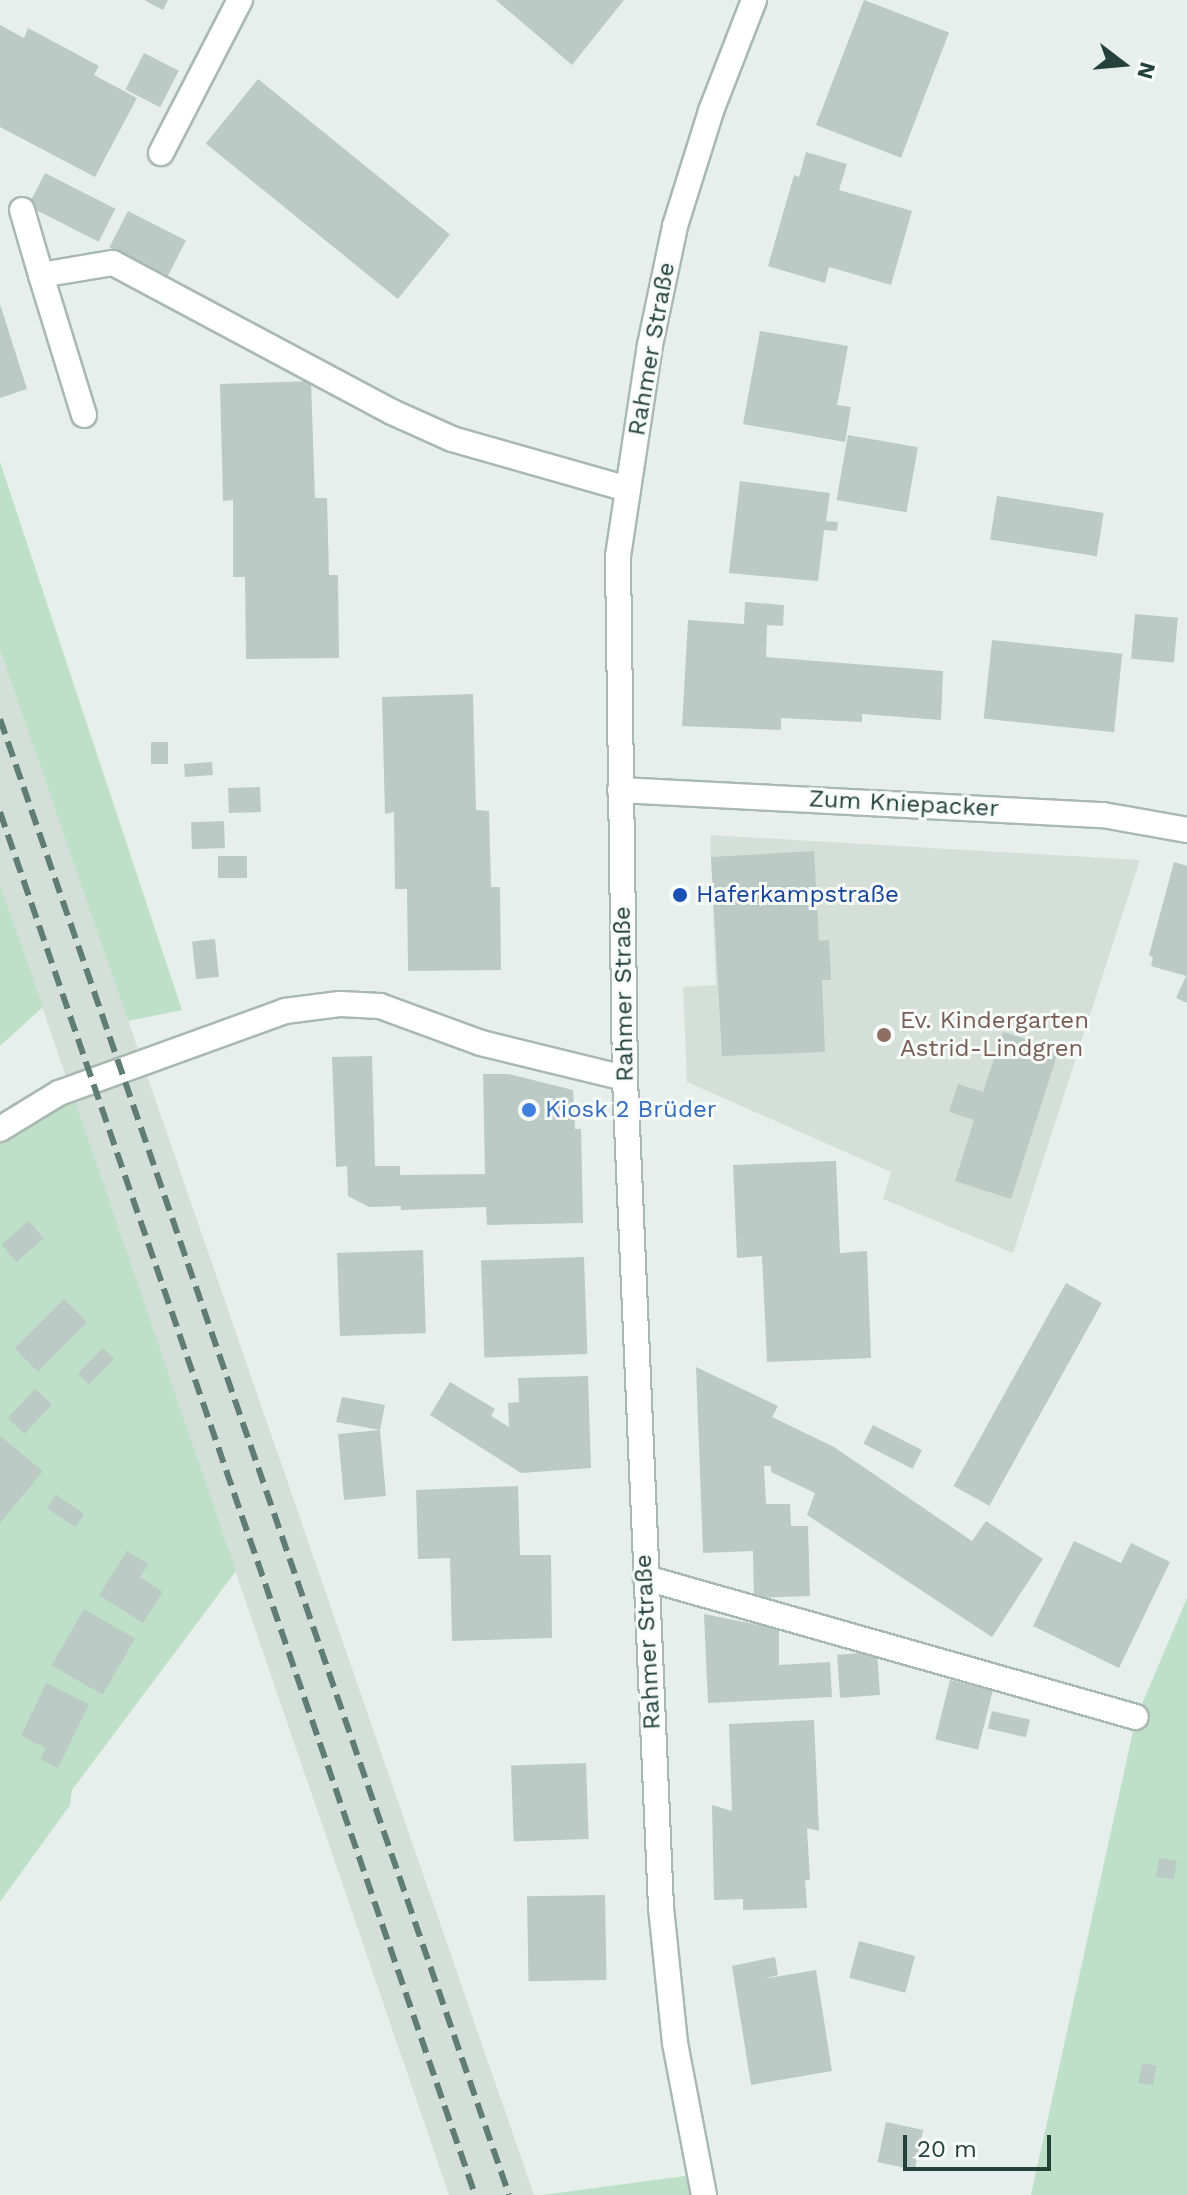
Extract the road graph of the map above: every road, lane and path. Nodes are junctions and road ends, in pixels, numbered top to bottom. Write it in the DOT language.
graph roads {
  1 [pos="240,0"];
  2 [pos="754,0"];
  3 [pos="161,153"];
  4 [pos="22,210"];
  5 [pos="41,275"];
  6 [pos="84,415"];
  7 [pos="628,489"];
  8 [pos="620,790"];
  9 [pos="1187,830"];
  10 [pos="625,1078"];
  11 [pos="0,1129"];
  12 [pos="646,1578"];
  13 [pos="1136,1717"];
  14 [pos="704,2195"];
  1 -- 3 [label="main road"];
  2 -- 7 [label="main road, Rahmer Straße"];
  4 -- 5 [label="main road"];
  5 -- 6 [label="main road"];
  5 -- 7 [label="main road"];
  7 -- 8 [label="main road, Rahmer Straße"];
  8 -- 9 [label="main road, Zum Kniepacker"];
  8 -- 10 [label="main road, Rahmer Straße"];
  10 -- 11 [label="main road"];
  10 -- 12 [label="main road, Rahmer Straße"];
  12 -- 13 [label="main road"];
  12 -- 14 [label="main road, Rahmer Straße"];
}
